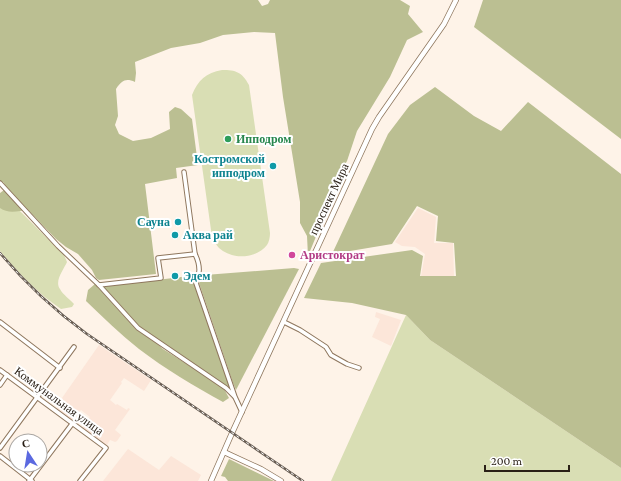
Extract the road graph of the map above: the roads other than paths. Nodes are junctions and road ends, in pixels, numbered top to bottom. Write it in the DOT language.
graph roads {
  1 [pos="456,0"];
  2 [pos="184,172"];
  3 [pos="0,183"];
  4 [pos="195,254"];
  5 [pos="99,285"];
  6 [pos="284,322"];
  7 [pos="0,323"];
  8 [pos="74,347"];
  9 [pos="60,368"];
  10 [pos="359,368"];
  11 [pos="0,370"];
  12 [pos="7,375"];
  13 [pos="0,385"];
  14 [pos="235,396"];
  15 [pos="38,398"];
  16 [pos="242,412"];
  17 [pos="72,424"];
  18 [pos="0,448"];
  19 [pos="224,452"];
  20 [pos="0,456"];
  21 [pos="30,480"];
  22 [pos="80,481"];
  23 [pos="211,481"];
  24 [pos="281,481"];
  1 -- 6 [label="main road, проспект Мира"];
  2 -- 4 [label="street"];
  3 -- 5 [label="street"];
  4 -- 5 [label="street"];
  4 -- 14 [label="street"];
  5 -- 14 [label="street"];
  6 -- 10 [label="street"];
  6 -- 16 [label="main road, проспект Мира"];
  7 -- 9 [label="street"];
  8 -- 9 [label="street"];
  9 -- 15 [label="street"];
  11 -- 12 [label="street, Коммунальная улица"];
  12 -- 13 [label="street"];
  12 -- 15 [label="street, Коммунальная улица"];
  14 -- 16 [label="street"];
  15 -- 17 [label="street, Коммунальная улица"];
  15 -- 18 [label="street"];
  16 -- 19 [label="main road, проспект Мира"];
  17 -- 21 [label="street"];
  17 -- 22 [label="street, Коммунальная улица"];
  19 -- 23 [label="main road, проспект Мира"];
  19 -- 24 [label="main road"];
  20 -- 21 [label="street"];
}
